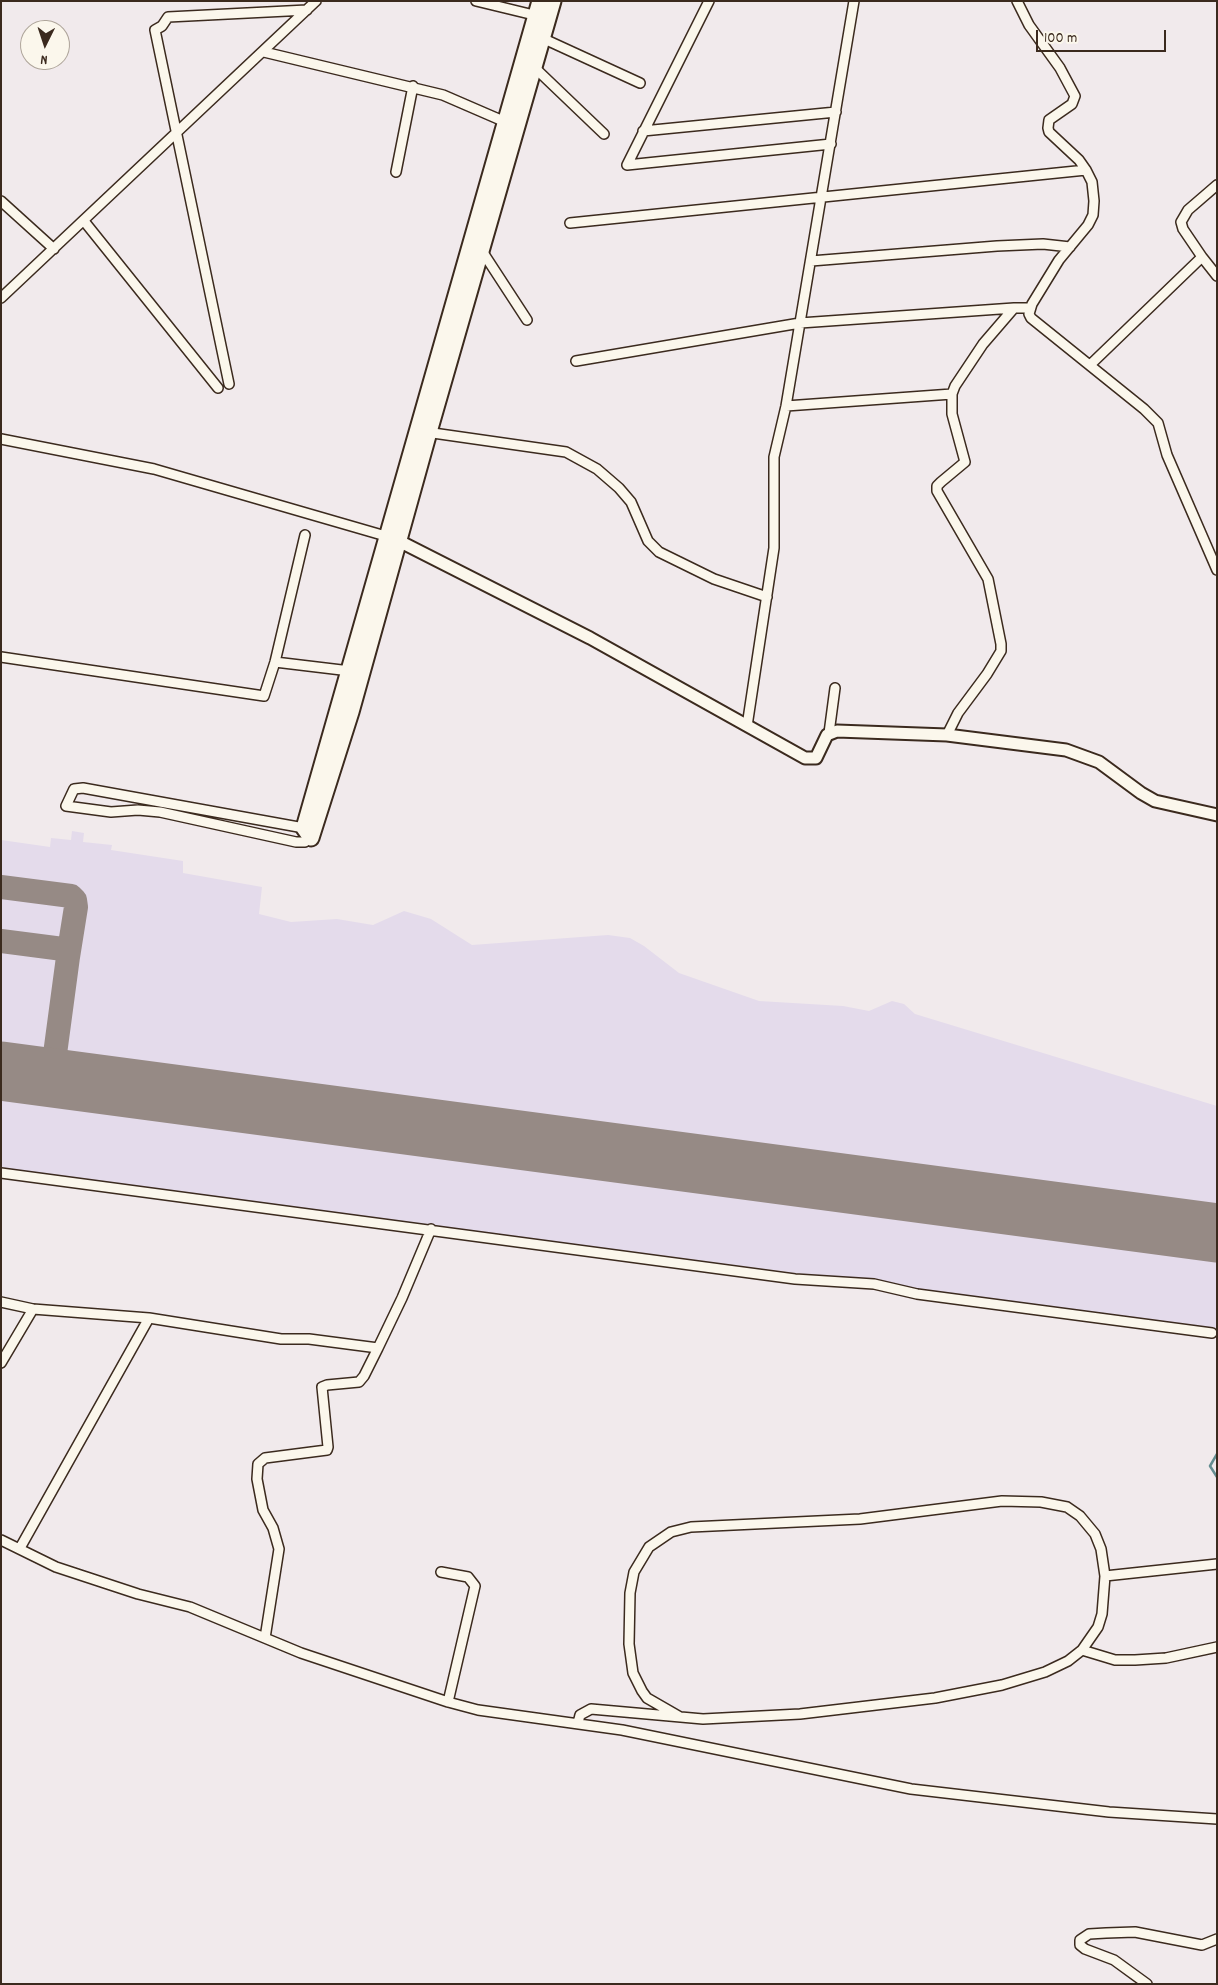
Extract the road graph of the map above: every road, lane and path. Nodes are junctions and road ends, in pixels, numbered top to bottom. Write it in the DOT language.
graph roads {
  1 [pos="316,1"];
  2 [pos="476,1"];
  3 [pos="553,1"];
  4 [pos="709,1"];
  5 [pos="854,1"];
  6 [pos="1017,1"];
  7 [pos="307,10"];
  8 [pos="541,12"];
  9 [pos="542,38"];
  10 [pos="264,52"];
  11 [pos="528,65"];
  12 [pos="640,83"];
  13 [pos="413,86"];
  14 [pos="836,112"];
  15 [pos="510,124"];
  16 [pos="643,131"];
  17 [pos="178,132"];
  18 [pos="604,134"];
  19 [pos="831,144"];
  20 [pos="1086,170"];
  21 [pos="396,172"];
  22 [pos="1217,185"];
  23 [pos="822,196"];
  24 [pos="490,199"];
  25 [pos="1,201"];
  26 [pos="84,221"];
  27 [pos="570,223"];
  28 [pos="1070,247"];
  29 [pos="54,249"];
  30 [pos="482,251"];
  31 [pos="1202,258"];
  32 [pos="811,261"];
  33 [pos="1217,276"];
  34 [pos="1,298"];
  35 [pos="1014,308"];
  36 [pos="1030,308"];
  37 [pos="526,320"];
  38 [pos="800,324"];
  39 [pos="576,360"];
  40 [pos="1090,365"];
  41 [pos="229,384"];
  42 [pos="218,388"];
  43 [pos="952,394"];
  44 [pos="786,406"];
  45 [pos="423,431"];
  46 [pos="1,439"];
  47 [pos="305,535"];
  48 [pos="394,539"];
  49 [pos="1217,570"];
  50 [pos="767,596"];
  51 [pos="373,612"];
  52 [pos="1,657"];
  53 [pos="275,662"];
  54 [pos="350,671"];
  55 [pos="834,688"];
  56 [pos="747,726"];
  57 [pos="829,733"];
  58 [pos="947,735"];
  59 [pos="1217,815"];
  60 [pos="307,833"];
  61 [pos="1,1173"];
  62 [pos="431,1229"];
  63 [pos="1,1302"];
  64 [pos="33,1309"];
  65 [pos="149,1318"];
  66 [pos="1212,1333"];
  67 [pos="378,1348"];
  68 [pos="1,1363"];
  69 [pos="1,1540"];
  70 [pos="20,1548"];
  71 [pos="1217,1564"];
  72 [pos="441,1572"];
  73 [pos="1104,1576"];
  74 [pos="266,1638"];
  75 [pos="1217,1647"];
  76 [pos="1082,1650"];
  77 [pos="448,1702"];
  78 [pos="680,1717"];
  79 [pos="578,1723"];
  80 [pos="1217,1819"];
  81 [pos="1217,1939"];
  82 [pos="1147,1984"];
  1 -- 7 [label="street"];
  2 -- 8 [label="street"];
  3 -- 8 [label="highway"];
  4 -- 16 [label="street"];
  5 -- 14 [label="street"];
  6 -- 20 [label="street"];
  7 -- 10 [label="street"];
  7 -- 17 [label="street"];
  8 -- 9 [label="highway"];
  8 -- 11 [label="highway"];
  9 -- 11 [label="highway"];
  9 -- 12 [label="street"];
  10 -- 13 [label="street"];
  10 -- 17 [label="street"];
  11 -- 15 [label="highway"];
  11 -- 18 [label="street"];
  13 -- 15 [label="street"];
  13 -- 21 [label="street"];
  14 -- 16 [label="street"];
  14 -- 19 [label="street"];
  15 -- 24 [label="highway"];
  16 -- 19 [label="street"];
  17 -- 26 [label="street"];
  17 -- 41 [label="street"];
  19 -- 23 [label="street"];
  20 -- 23 [label="street"];
  20 -- 28 [label="street"];
  22 -- 31 [label="street"];
  23 -- 27 [label="street"];
  23 -- 32 [label="street"];
  24 -- 30 [label="highway"];
  24 -- 45 [label="highway"];
  25 -- 29 [label="street"];
  26 -- 29 [label="street"];
  26 -- 42 [label="street"];
  28 -- 32 [label="street"];
  28 -- 36 [label="street"];
  29 -- 34 [label="street"];
  30 -- 37 [label="street"];
  30 -- 45 [label="highway"];
  31 -- 33 [label="street"];
  31 -- 40 [label="street"];
  32 -- 38 [label="street"];
  35 -- 36 [label="street"];
  35 -- 38 [label="street"];
  35 -- 43 [label="street"];
  36 -- 40 [label="street"];
  38 -- 39 [label="street"];
  38 -- 44 [label="street"];
  40 -- 49 [label="street"];
  43 -- 44 [label="street"];
  43 -- 58 [label="street"];
  44 -- 50 [label="street"];
  45 -- 48 [label="highway"];
  45 -- 50 [label="street"];
  46 -- 48 [label="street"];
  47 -- 53 [label="street"];
  48 -- 51 [label="highway"];
  48 -- 56 [label="street"];
  50 -- 56 [label="street"];
  51 -- 54 [label="highway"];
  51 -- 60 [label="highway"];
  52 -- 53 [label="street"];
  53 -- 54 [label="street"];
  54 -- 60 [label="highway"];
  55 -- 57 [label="street"];
  56 -- 57 [label="street"];
  57 -- 58 [label="street"];
  58 -- 59 [label="street"];
  60 -- 60 [label="street"];
  61 -- 62 [label="street"];
  62 -- 66 [label="street"];
  62 -- 67 [label="street"];
  63 -- 64 [label="street"];
  64 -- 65 [label="street"];
  64 -- 68 [label="street"];
  65 -- 67 [label="street"];
  65 -- 70 [label="street"];
  67 -- 74 [label="street"];
  69 -- 70 [label="street"];
  70 -- 74 [label="street"];
  71 -- 73 [label="street"];
  72 -- 77 [label="street"];
  73 -- 76 [label="street"];
  73 -- 78 [label="street"];
  74 -- 77 [label="street"];
  75 -- 76 [label="street"];
  76 -- 78 [label="street"];
  77 -- 79 [label="street"];
  78 -- 79 [label="street"];
  79 -- 80 [label="street"];
  81 -- 82 [label="street"];
}
